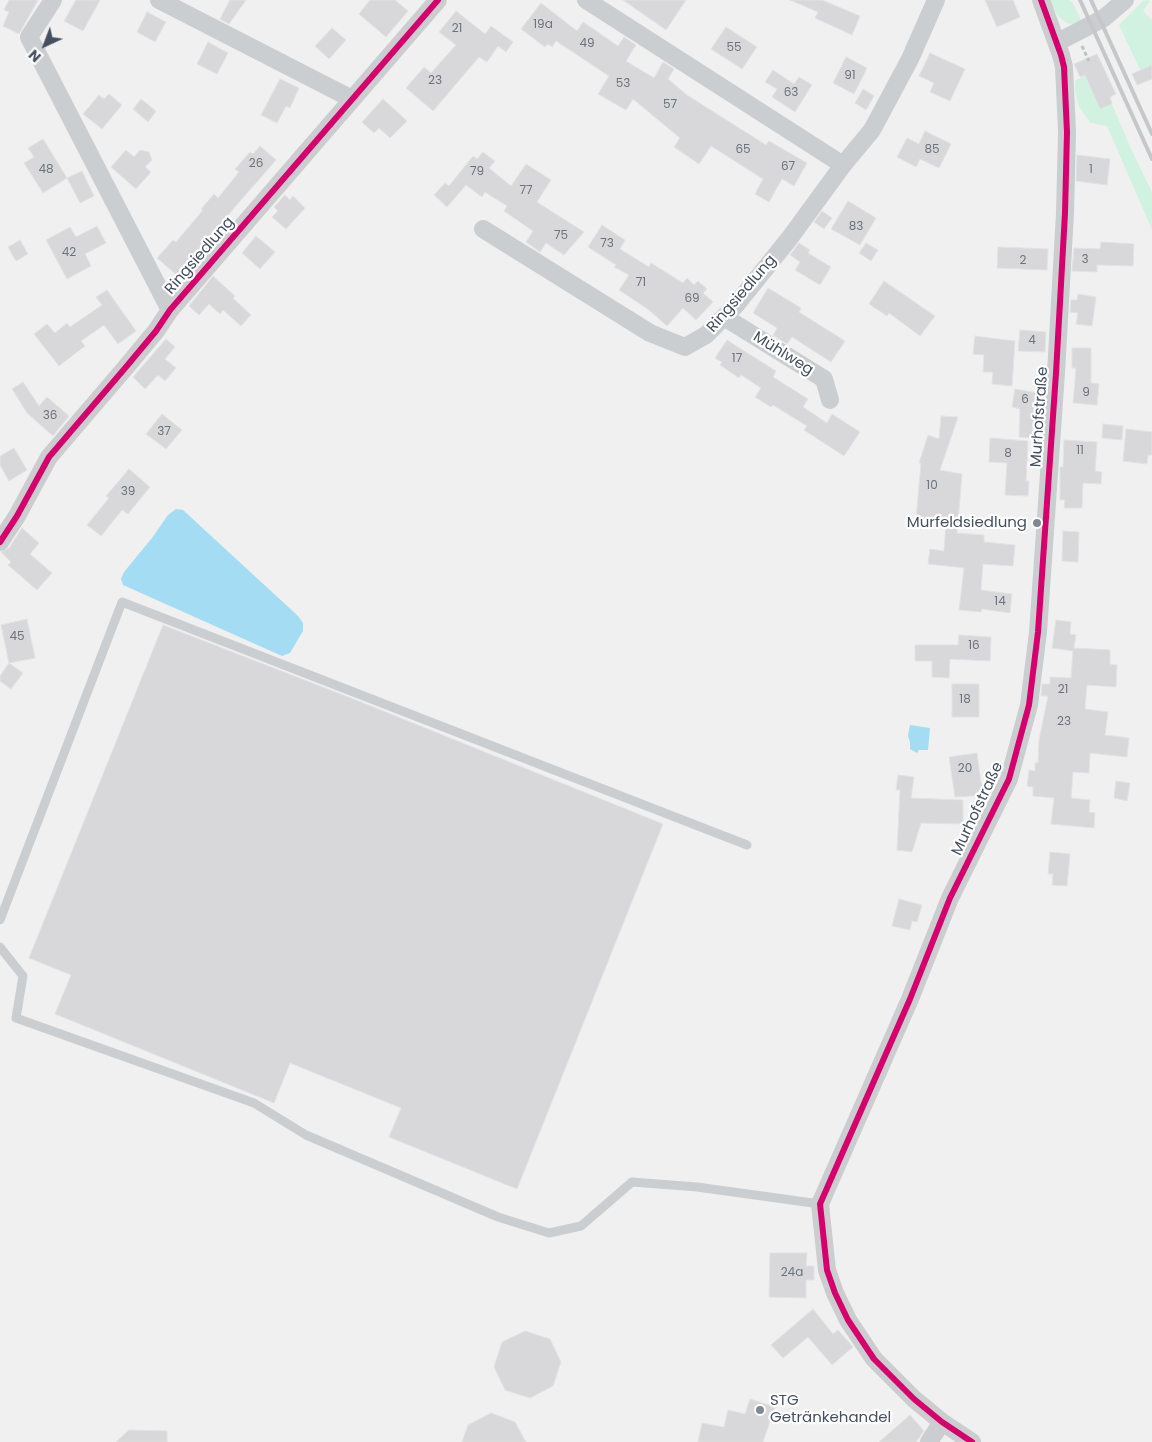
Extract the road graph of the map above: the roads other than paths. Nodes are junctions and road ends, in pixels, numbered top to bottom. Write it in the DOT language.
graph roads {
  1 [pos="53,0"];
  2 [pos="160,0"];
  3 [pos="438,0"];
  4 [pos="586,0"];
  5 [pos="936,0"];
  6 [pos="1041,0"];
  7 [pos="1125,0"];
  8 [pos="1058,42"];
  9 [pos="352,99"];
  10 [pos="842,165"];
  11 [pos="483,229"];
  12 [pos="170,310"];
  13 [pos="724,317"];
  14 [pos="830,400"];
  15 [pos="0,542"];
  16 [pos="747,845"];
  17 [pos="0,920"];
  18 [pos="0,947"];
  19 [pos="820,1204"];
  20 [pos="942,1422"];
  21 [pos="930,1442"];
  22 [pos="972,1442"];
  1 -- 12 [label="street, Ringsiedlung"];
  2 -- 9 [label="street"];
  3 -- 9 [label="street, Ringsiedlung"];
  4 -- 10 [label="street"];
  5 -- 10 [label="street, Ringsiedlung"];
  6 -- 8 [label="street"];
  7 -- 8 [label="street"];
  8 -- 19 [label="street, Murhofstraße"];
  9 -- 12 [label="street, Ringsiedlung"];
  10 -- 13 [label="street, Ringsiedlung"];
  11 -- 13 [label="street, Ringsiedlung"];
  12 -- 15 [label="street, Ringsiedlung"];
  13 -- 14 [label="street, Mühlweg"];
  16 -- 17 [label="lane"];
  18 -- 19 [label="lane"];
  19 -- 20 [label="street, Murhofstraße"];
  20 -- 21 [label="street"];
  20 -- 22 [label="street, Murhofstraße"];
}
